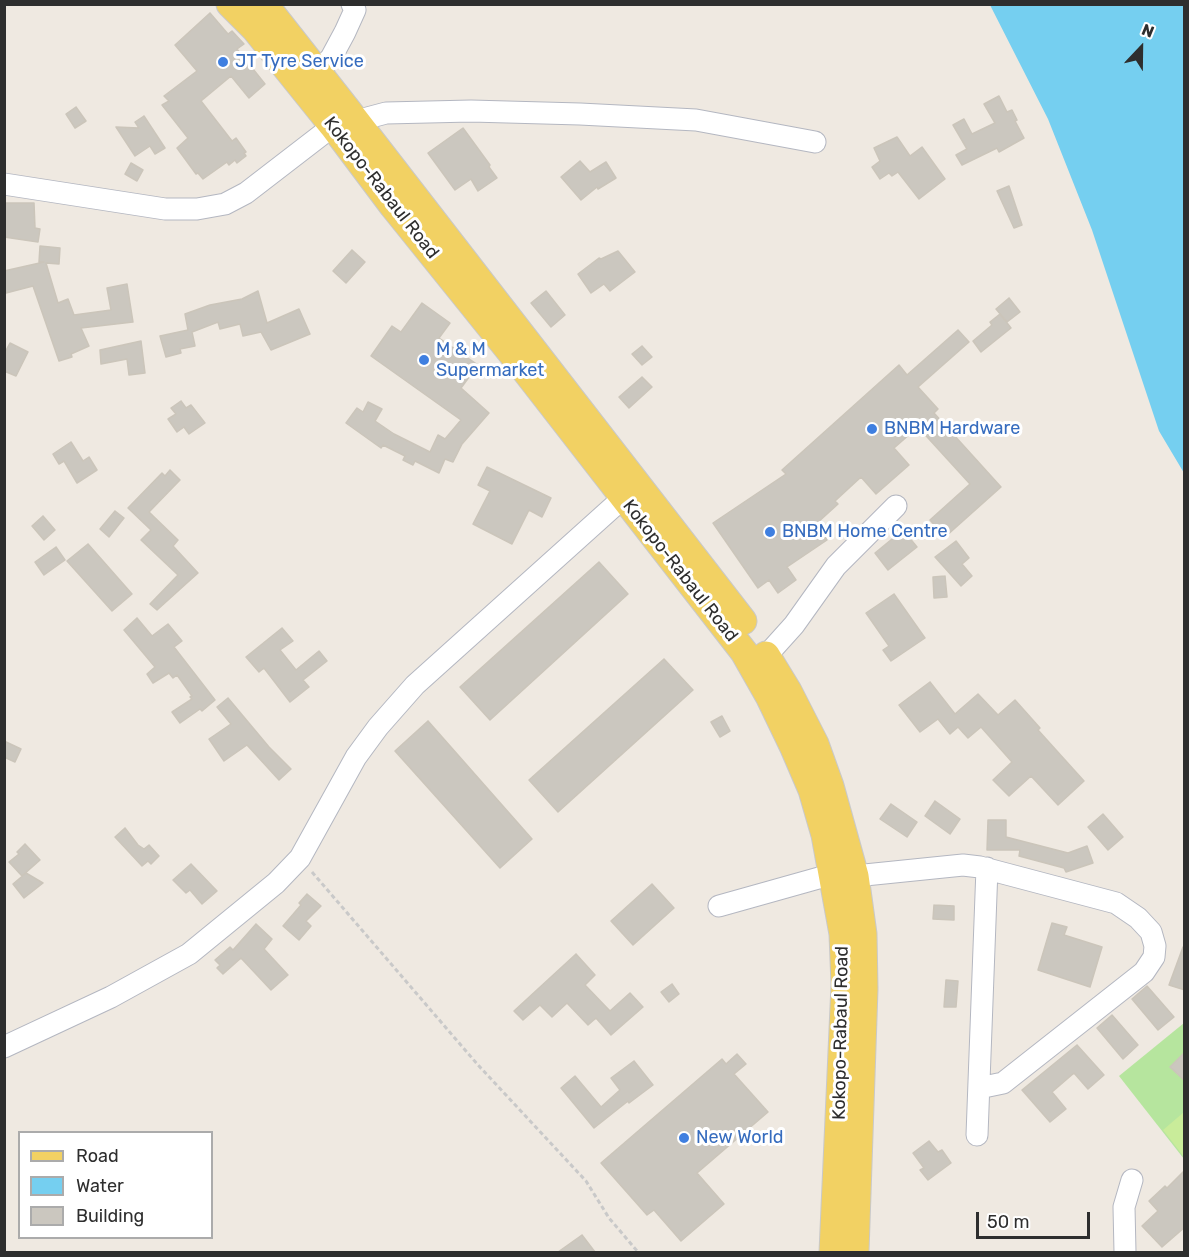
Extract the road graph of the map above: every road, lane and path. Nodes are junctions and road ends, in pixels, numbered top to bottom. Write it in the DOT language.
graph roads {
  1 [pos="230,4"];
  2 [pos="262,4"];
  3 [pos="352,4"];
  4 [pos="317,72"];
  5 [pos="344,123"];
  6 [pos="815,142"];
  7 [pos="4,184"];
  8 [pos="623,498"];
  9 [pos="896,506"];
  10 [pos="767,656"];
  11 [pos="300,858"];
  12 [pos="987,868"];
  13 [pos="844,875"];
  14 [pos="719,906"];
  15 [pos="4,1047"];
  16 [pos="979,1088"];
  17 [pos="977,1135"];
  18 [pos="1132,1180"];
  19 [pos="639,1252"];
  20 [pos="833,1252"];
  21 [pos="855,1252"];
  22 [pos="1125,1252"];
  1 -- 5 [label="main road, Kokopo-Rabaul Road"];
  2 -- 4 [label="main road, Kokopo-Rabaul Road"];
  3 -- 4 [label="street"];
  4 -- 5 [label="main road, Kokopo-Rabaul Road"];
  5 -- 6 [label="street"];
  5 -- 7 [label="street"];
  5 -- 8 [label="main road, Kokopo-Rabaul Road"];
  5 -- 10 [label="main road, Kokopo-Rabaul Road"];
  8 -- 11 [label="street"];
  8 -- 13 [label="main road, Kokopo-Rabaul Road"];
  9 -- 10 [label="street"];
  10 -- 13 [label="main road, Kokopo-Rabaul Road"];
  11 -- 15 [label="street"];
  11 -- 19 [label="path"];
  12 -- 13 [label="street"];
  12 -- 16 [label="street"];
  12 -- 16 [label="street"];
  13 -- 14 [label="street"];
  13 -- 20 [label="main road, Kokopo-Rabaul Road"];
  13 -- 21 [label="main road, Kokopo-Rabaul Road"];
  16 -- 17 [label="street"];
  18 -- 22 [label="street"];
}
